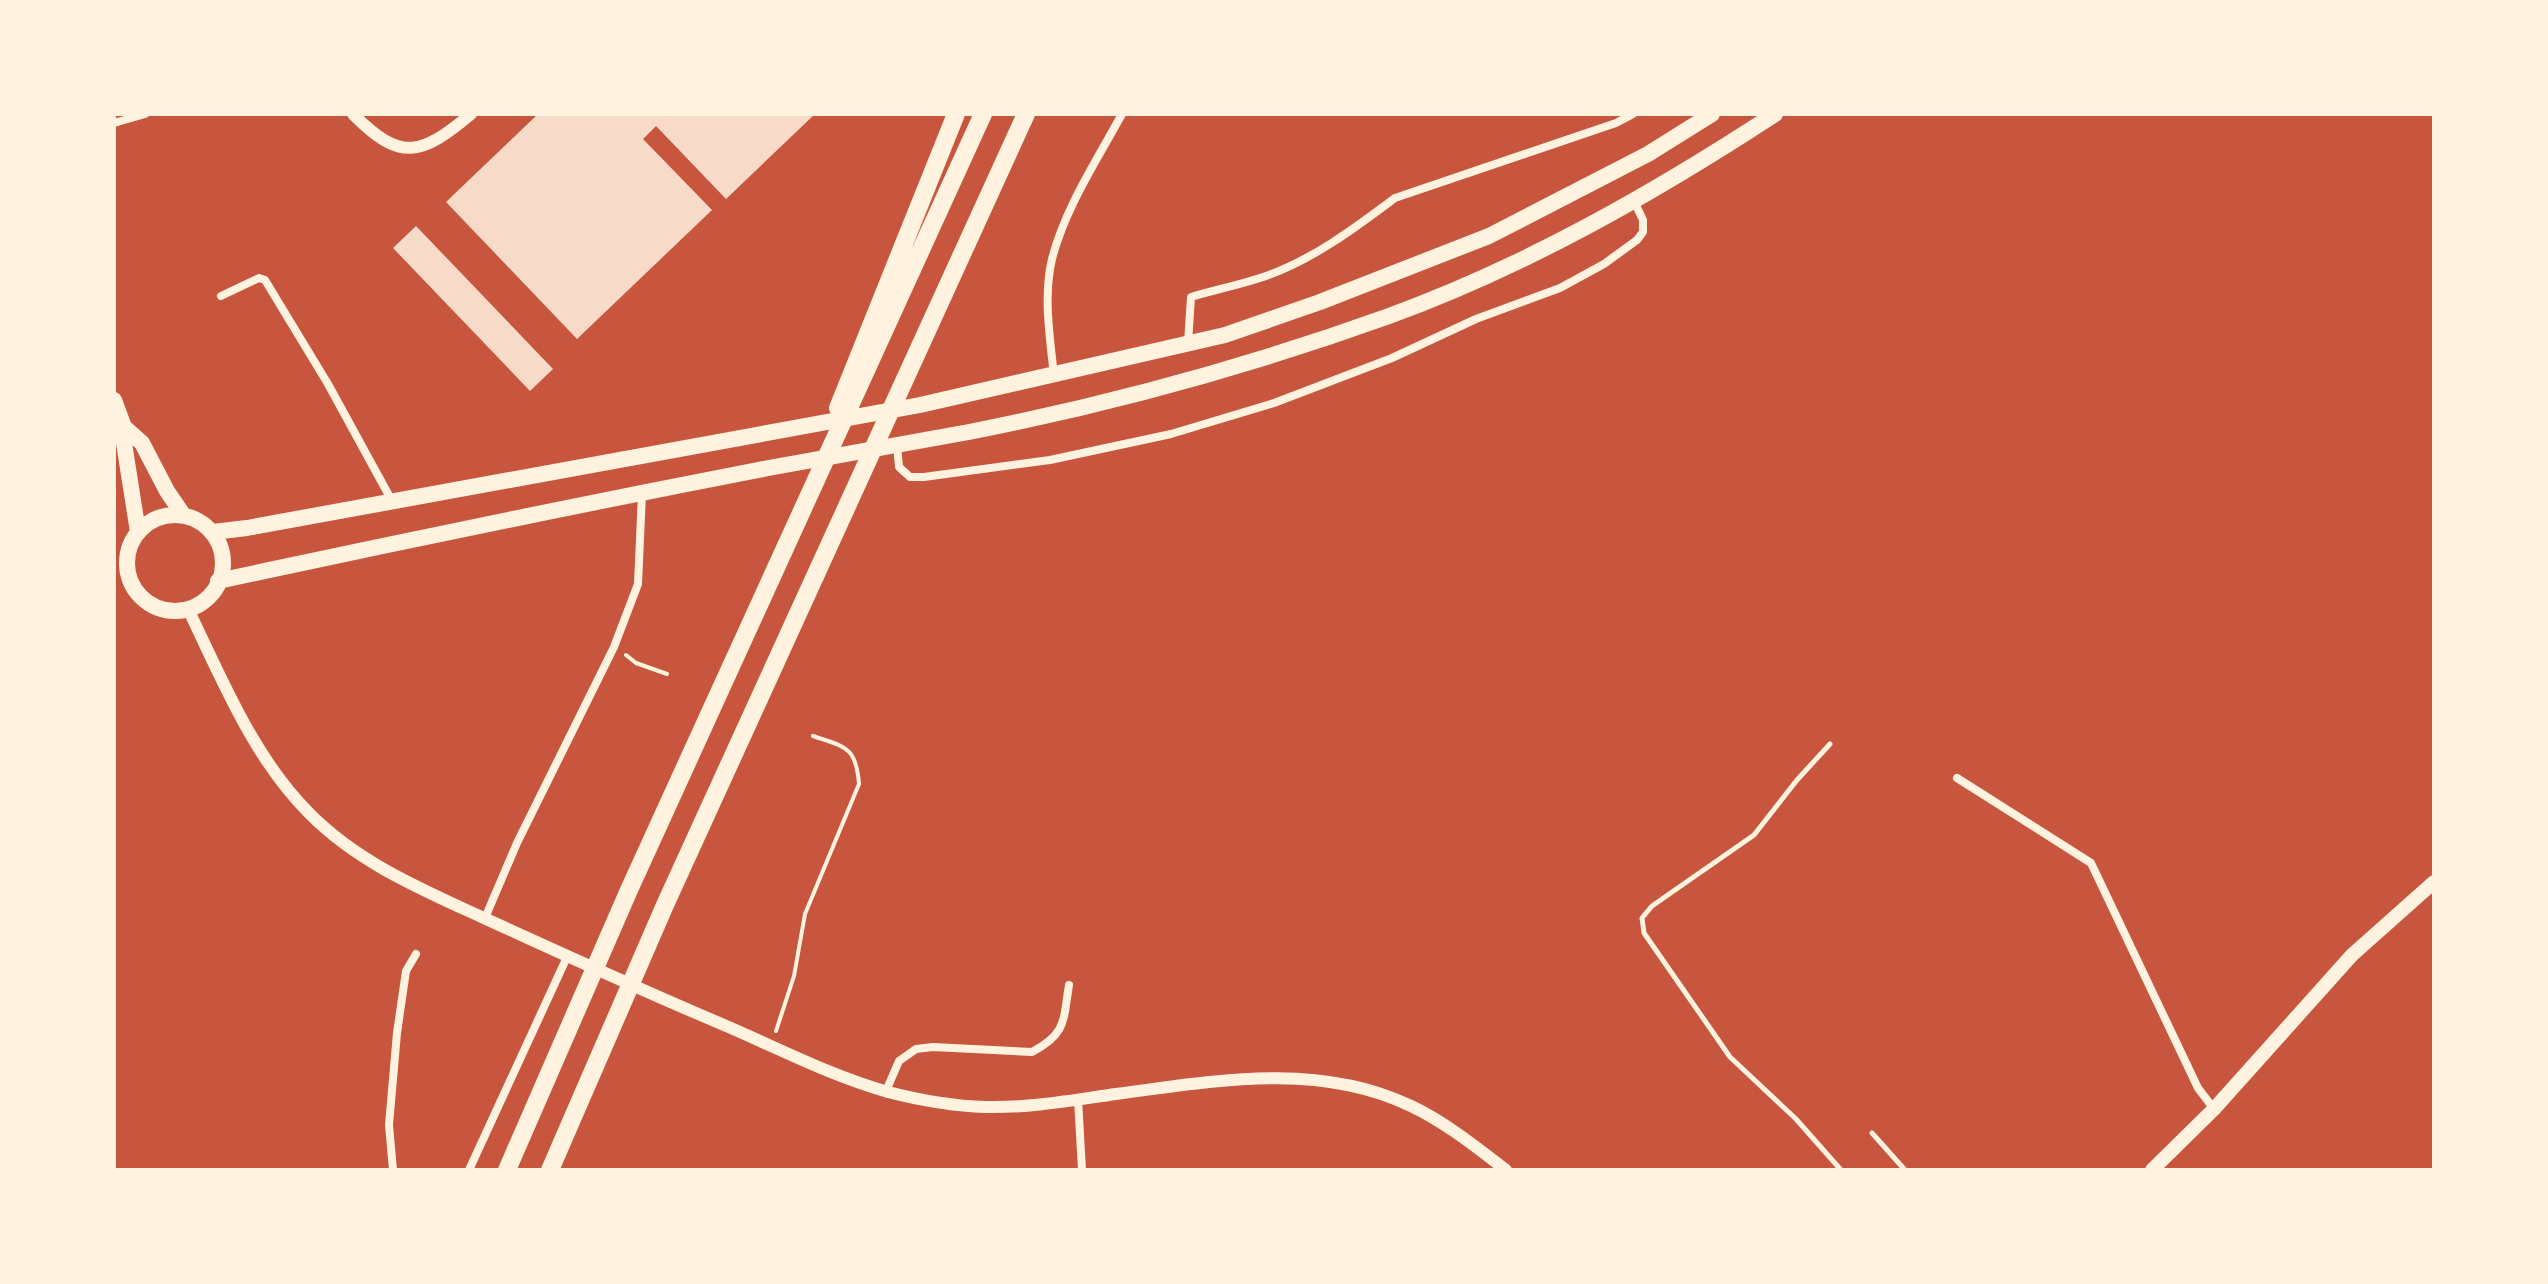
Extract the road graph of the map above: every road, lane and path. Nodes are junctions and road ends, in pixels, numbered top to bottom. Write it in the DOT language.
graph roads {
  1 [pos="145,114"];
  2 [pos="353,114"];
  3 [pos="471,114"];
  4 [pos="956,114"];
  5 [pos="983,114"];
  6 [pos="1026,114"];
  7 [pos="1122,114"];
  8 [pos="1633,114"];
  9 [pos="1712,114"];
  10 [pos="1775,114"];
  11 [pos="114,123"];
  12 [pos="1634,201"];
  13 [pos="221,296"];
  14 [pos="1188,344"];
  15 [pos="1054,376"];
  16 [pos="856,380"];
  17 [pos="114,400"];
  18 [pos="124,427"];
  19 [pos="897,444"];
  20 [pos="642,494"];
  21 [pos="392,501"];
  22 [pos="184,516"];
  23 [pos="138,532"];
  24 [pos="213,532"];
  25 [pos="218,581"];
  26 [pos="188,609"];
  27 [pos="614,647"];
  28 [pos="667,674"];
  29 [pos="813,736"];
  30 [pos="1830,744"];
  31 [pos="1957,778"];
  32 [pos="2434,882"];
  33 [pos="485,918"];
  34 [pos="416,954"];
  35 [pos="567,957"];
  36 [pos="1069,985"];
  37 [pos="773,1045"];
  38 [pos="886,1091"];
  39 [pos="1078,1099"];
  40 [pos="2214,1109"];
  41 [pos="1872,1133"];
  42 [pos="393,1170"];
  43 [pos="469,1170"];
  44 [pos="507,1170"];
  45 [pos="550,1170"];
  46 [pos="1082,1170"];
  47 [pos="1506,1170"];
  48 [pos="1841,1170"];
  49 [pos="1905,1170"];
  50 [pos="2152,1170"];
  1 -- 11 [label="street"];
  2 -- 3 [label="street"];
  4 -- 16 [label="highway"];
  5 -- 16 [label="highway"];
  6 -- 45 [label="highway"];
  7 -- 15 [label="street"];
  8 -- 14 [label="street"];
  9 -- 14 [label="main road"];
  10 -- 12 [label="main road"];
  12 -- 19 [label="main road"];
  12 -- 19 [label="street"];
  13 -- 21 [label="street"];
  14 -- 15 [label="main road"];
  15 -- 21 [label="main road"];
  16 -- 44 [label="highway"];
  17 -- 18 [label="main road"];
  18 -- 22 [label="main road"];
  18 -- 23 [label="main road"];
  19 -- 20 [label="main road"];
  20 -- 25 [label="main road"];
  20 -- 27 [label="street"];
  21 -- 24 [label="main road"];
  22 -- 23 [label="main road"];
  22 -- 24 [label="main road"];
  23 -- 26 [label="main road"];
  24 -- 25 [label="main road"];
  25 -- 26 [label="main road"];
  26 -- 33 [label="street"];
  27 -- 28 [label="path"];
  27 -- 33 [label="street"];
  29 -- 37 [label="path"];
  30 -- 48 [label="lane"];
  31 -- 40 [label="street"];
  32 -- 40 [label="main road"];
  33 -- 35 [label="street"];
  34 -- 42 [label="street"];
  35 -- 37 [label="street"];
  35 -- 43 [label="street"];
  36 -- 38 [label="street"];
  37 -- 38 [label="street"];
  38 -- 39 [label="street"];
  39 -- 46 [label="street"];
  39 -- 47 [label="street"];
  40 -- 50 [label="main road"];
  41 -- 49 [label="lane"];
}
